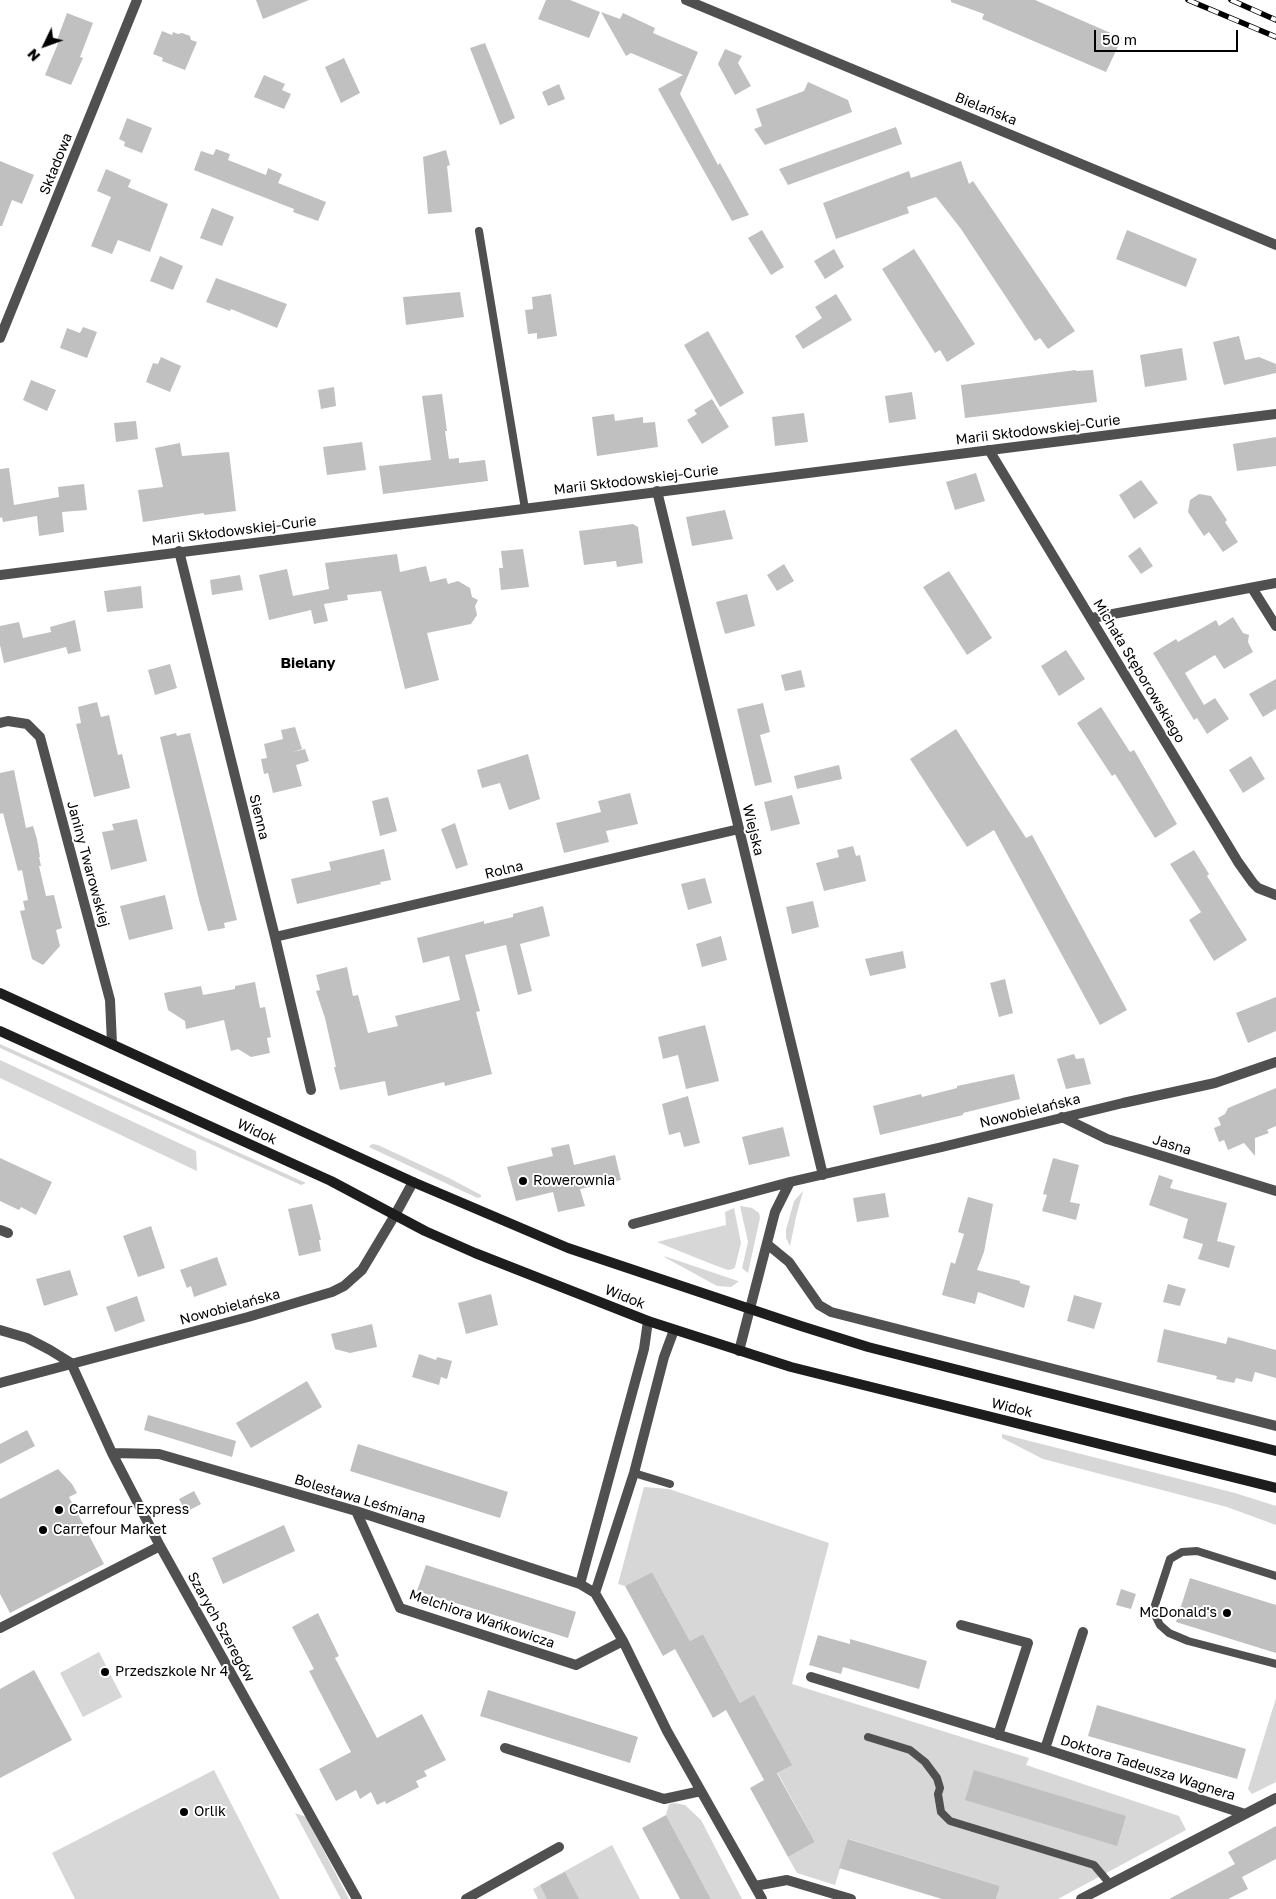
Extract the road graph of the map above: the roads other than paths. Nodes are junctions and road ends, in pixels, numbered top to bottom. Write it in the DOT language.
graph roads {
  1 [pos="137,0"];
  2 [pos="686,0"];
  3 [pos="479,232"];
  4 [pos="1276,245"];
  5 [pos="0,338"];
  6 [pos="1276,414"];
  7 [pos="990,450"];
  8 [pos="657,491"];
  9 [pos="525,509"];
  10 [pos="179,551"];
  11 [pos="0,575"];
  12 [pos="1276,583"];
  13 [pos="1252,588"];
  14 [pos="1092,618"];
  15 [pos="1276,626"];
  16 [pos="0,723"];
  17 [pos="739,829"];
  18 [pos="1276,896"];
  19 [pos="275,937"];
  20 [pos="0,993"];
  21 [pos="0,1032"];
  22 [pos="112,1044"];
  23 [pos="1276,1062"];
  24 [pos="311,1090"];
  25 [pos="1062,1117"];
  26 [pos="823,1175"];
  27 [pos="413,1182"];
  28 [pos="790,1182"];
  29 [pos="1276,1191"];
  30 [pos="395,1215"];
  31 [pos="633,1224"];
  32 [pos="767,1244"];
  33 [pos="751,1310"];
  34 [pos="648,1321"];
  35 [pos="0,1330"];
  36 [pos="674,1330"];
  37 [pos="739,1351"];
  38 [pos="71,1363"];
  39 [pos="0,1383"];
  40 [pos="1276,1426"];
  41 [pos="1276,1451"];
  42 [pos="112,1453"];
  43 [pos="634,1473"];
  44 [pos="670,1484"];
  45 [pos="1276,1488"];
  46 [pos="356,1511"];
  47 [pos="160,1546"];
  48 [pos="1276,1576"];
  49 [pos="580,1584"];
  50 [pos="595,1593"];
  51 [pos="961,1625"];
  52 [pos="0,1628"];
  53 [pos="1083,1632"];
  54 [pos="623,1641"];
  55 [pos="1276,1664"];
  56 [pos="810,1677"];
  57 [pos="998,1735"];
  58 [pos="868,1737"];
  59 [pos="505,1748"];
  60 [pos="1045,1749"];
  61 [pos="701,1791"];
  62 [pos="1276,1798"];
  63 [pos="1245,1814"];
  64 [pos="559,1847"];
  65 [pos="1110,1884"];
  66 [pos="755,1886"];
  67 [pos="356,1899"];
  68 [pos="466,1899"];
  69 [pos="762,1899"];
  70 [pos="851,1899"];
  71 [pos="1081,1899"];
  1 -- 5 [label="street, Składowa"];
  2 -- 4 [label="street, Bielańska"];
  3 -- 9 [label="lane"];
  6 -- 7 [label="street, Marii Skłodowskiej-Curie"];
  7 -- 8 [label="street, Marii Skłodowskiej-Curie"];
  7 -- 14 [label="street, Michała Stęborowskiego"];
  8 -- 9 [label="street, Marii Skłodowskiej-Curie"];
  8 -- 17 [label="street, Wiejska"];
  9 -- 10 [label="street, Marii Skłodowskiej-Curie"];
  10 -- 11 [label="street, Marii Skłodowskiej-Curie"];
  10 -- 19 [label="street, Sienna"];
  12 -- 13 [label="street"];
  13 -- 14 [label="street"];
  13 -- 15 [label="street"];
  14 -- 18 [label="street, Michała Stęborowskiego"];
  16 -- 22 [label="street, Janiny Twarowskiej"];
  17 -- 19 [label="street, Rolna"];
  17 -- 26 [label="street, Wiejska"];
  19 -- 24 [label="street, Sienna"];
  20 -- 22 [label="main road, Widok"];
  21 -- 30 [label="main road, Widok"];
  22 -- 27 [label="main road, Widok"];
  23 -- 25 [label="street, Nowobielańska"];
  25 -- 26 [label="street, Nowobielańska"];
  25 -- 29 [label="street, Jasna"];
  26 -- 28 [label="street, Nowobielańska"];
  27 -- 30 [label="street, Nowobielańska"];
  27 -- 33 [label="main road, Widok"];
  28 -- 31 [label="street, Nowobielańska"];
  28 -- 32 [label="street"];
  30 -- 34 [label="main road, Widok"];
  30 -- 38 [label="street, Nowobielańska"];
  32 -- 33 [label="street"];
  32 -- 40 [label="street"];
  33 -- 37 [label="street"];
  33 -- 41 [label="main road, Widok"];
  34 -- 36 [label="main road, Widok"];
  34 -- 49 [label="street"];
  35 -- 38 [label="street"];
  36 -- 37 [label="main road, Widok"];
  36 -- 43 [label="street"];
  37 -- 45 [label="main road, Widok"];
  38 -- 39 [label="street, Nowobielańska"];
  38 -- 42 [label="street, Szarych Szeregów"];
  42 -- 46 [label="street, Bolesława Leśmiana"];
  42 -- 47 [label="street, Szarych Szeregów"];
  43 -- 44 [label="lane"];
  43 -- 50 [label="street"];
  46 -- 49 [label="street, Bolesława Leśmiana"];
  46 -- 54 [label="street, Melchiora Wańkowicza"];
  47 -- 52 [label="street"];
  47 -- 67 [label="street, Szarych Szeregów"];
  48 -- 55 [label="lane"];
  49 -- 50 [label="street, Bolesława Leśmiana"];
  50 -- 54 [label="street"];
  51 -- 57 [label="street"];
  53 -- 60 [label="street, Doktora Tadeusza Wagnera"];
  54 -- 61 [label="street"];
  56 -- 57 [label="street"];
  57 -- 60 [label="street"];
  58 -- 65 [label="lane"];
  59 -- 61 [label="street"];
  60 -- 63 [label="street, Doktora Tadeusza Wagnera"];
  61 -- 66 [label="street"];
  62 -- 63 [label="street, Doktora Tadeusza Wagnera"];
  63 -- 65 [label="street, Doktora Tadeusza Wagnera"];
  64 -- 68 [label="street"];
  65 -- 71 [label="street, Doktora Tadeusza Wagnera"];
  66 -- 69 [label="street"];
  66 -- 70 [label="street"];
}
